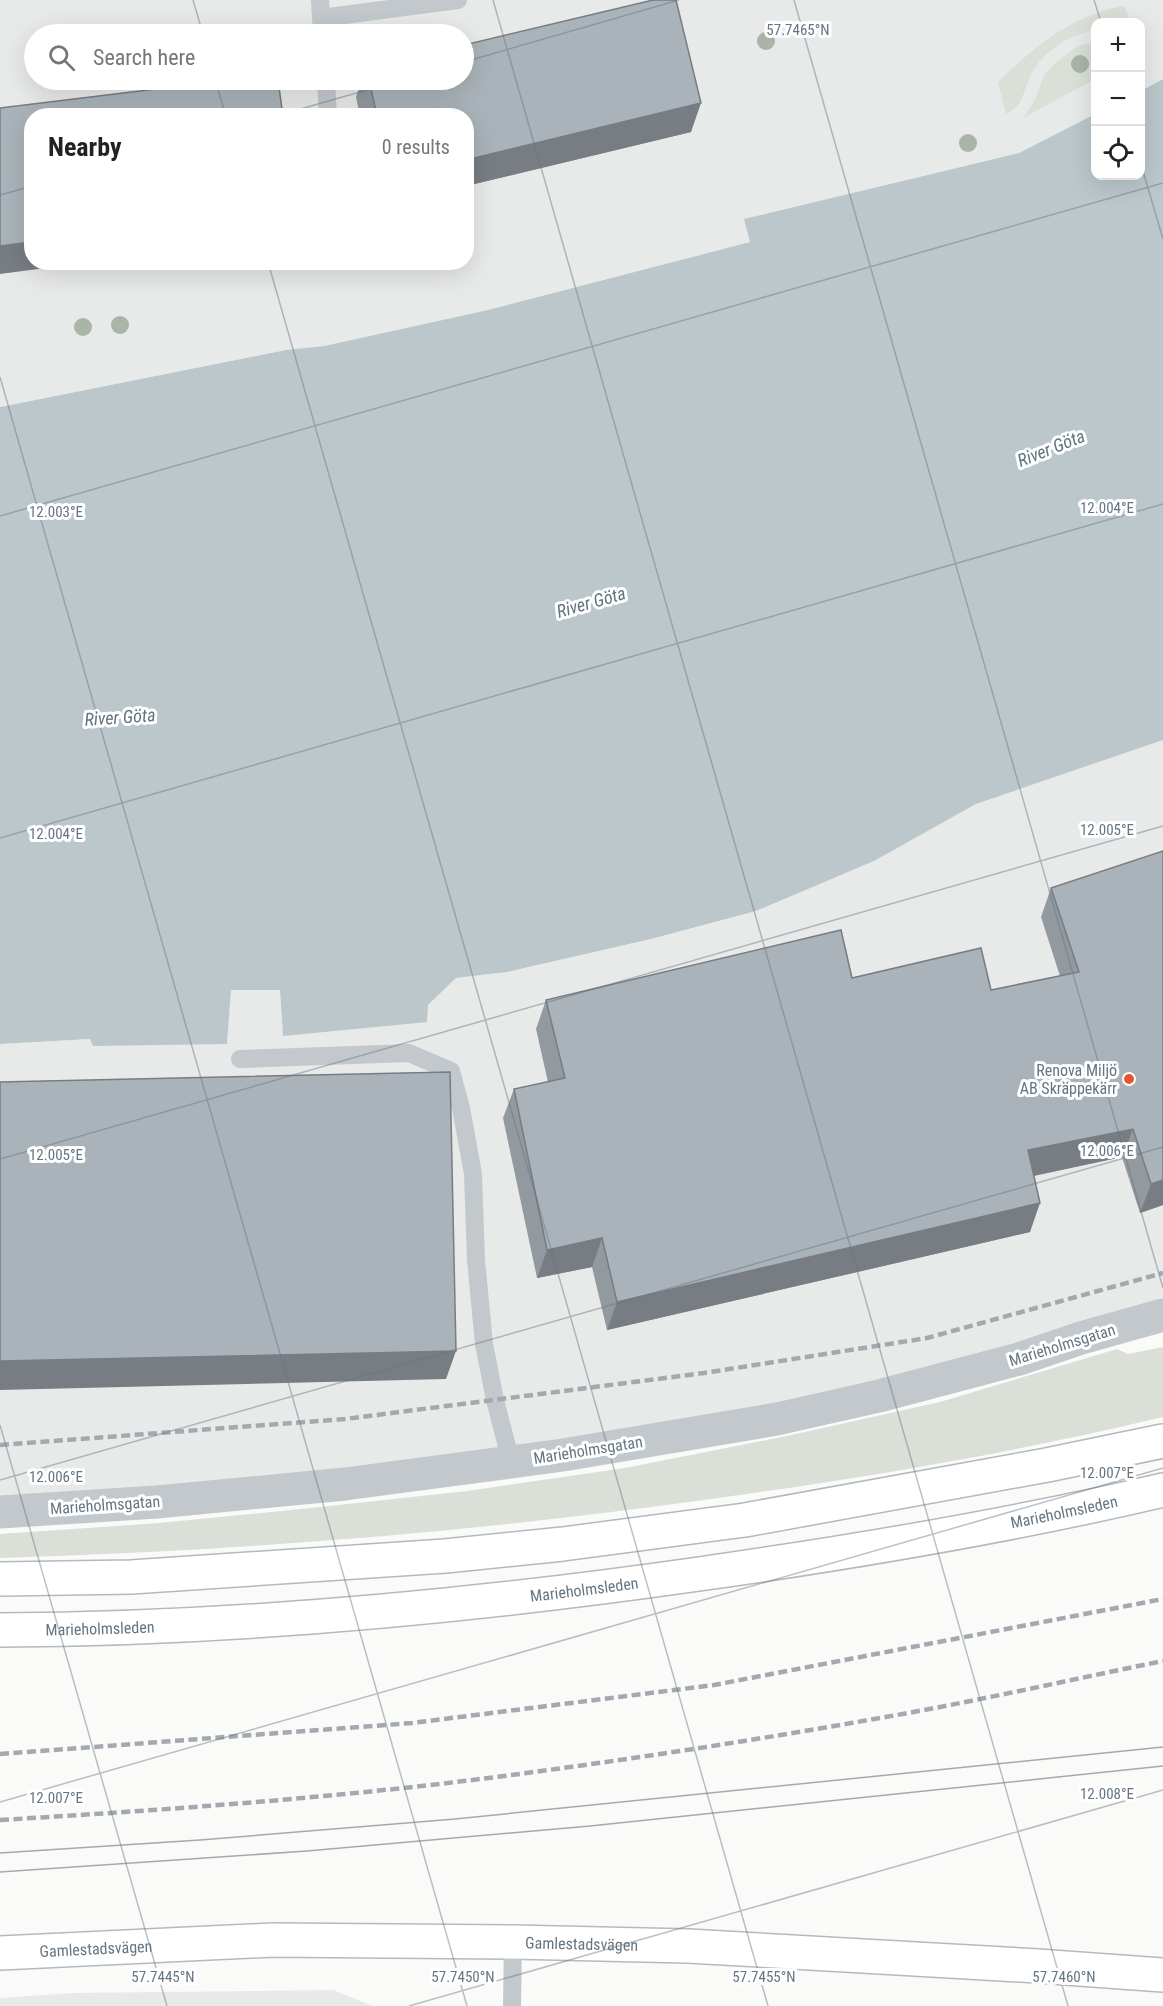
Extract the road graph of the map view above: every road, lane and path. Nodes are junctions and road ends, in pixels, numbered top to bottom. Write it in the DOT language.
graph roads {
  1 [pos="320,0"];
  2 [pos="459,0"];
  3 [pos="322,24"];
  4 [pos="333,24"];
  5 [pos="327,90"];
  6 [pos="328,108"];
  7 [pos="240,1059"];
  8 [pos="1163,1315"];
  9 [pos="1163,1441"];
  10 [pos="511,1462"];
  11 [pos="1163,1490"];
  12 [pos="0,1512"];
  13 [pos="0,1579"];
  14 [pos="0,1630"];
  15 [pos="513,1942"];
  16 [pos="0,1953"];
  17 [pos="1163,1976"];
  18 [pos="512,2006"];
  1 -- 3 [label="lane"];
  2 -- 4 [label="lane"];
  5 -- 6 [label="lane"];
  7 -- 10 [label="lane"];
  8 -- 10 [label="street, Marieholmsgatan"];
  9 -- 13 [label="main road"];
  10 -- 12 [label="street, Marieholmsgatan"];
  11 -- 14 [label="main road, Marieholmsleden"];
  15 -- 16 [label="main road, Gamlestadsvägen"];
  15 -- 17 [label="main road, Gamlestadsvägen"];
  15 -- 18 [label="lane"];
}
